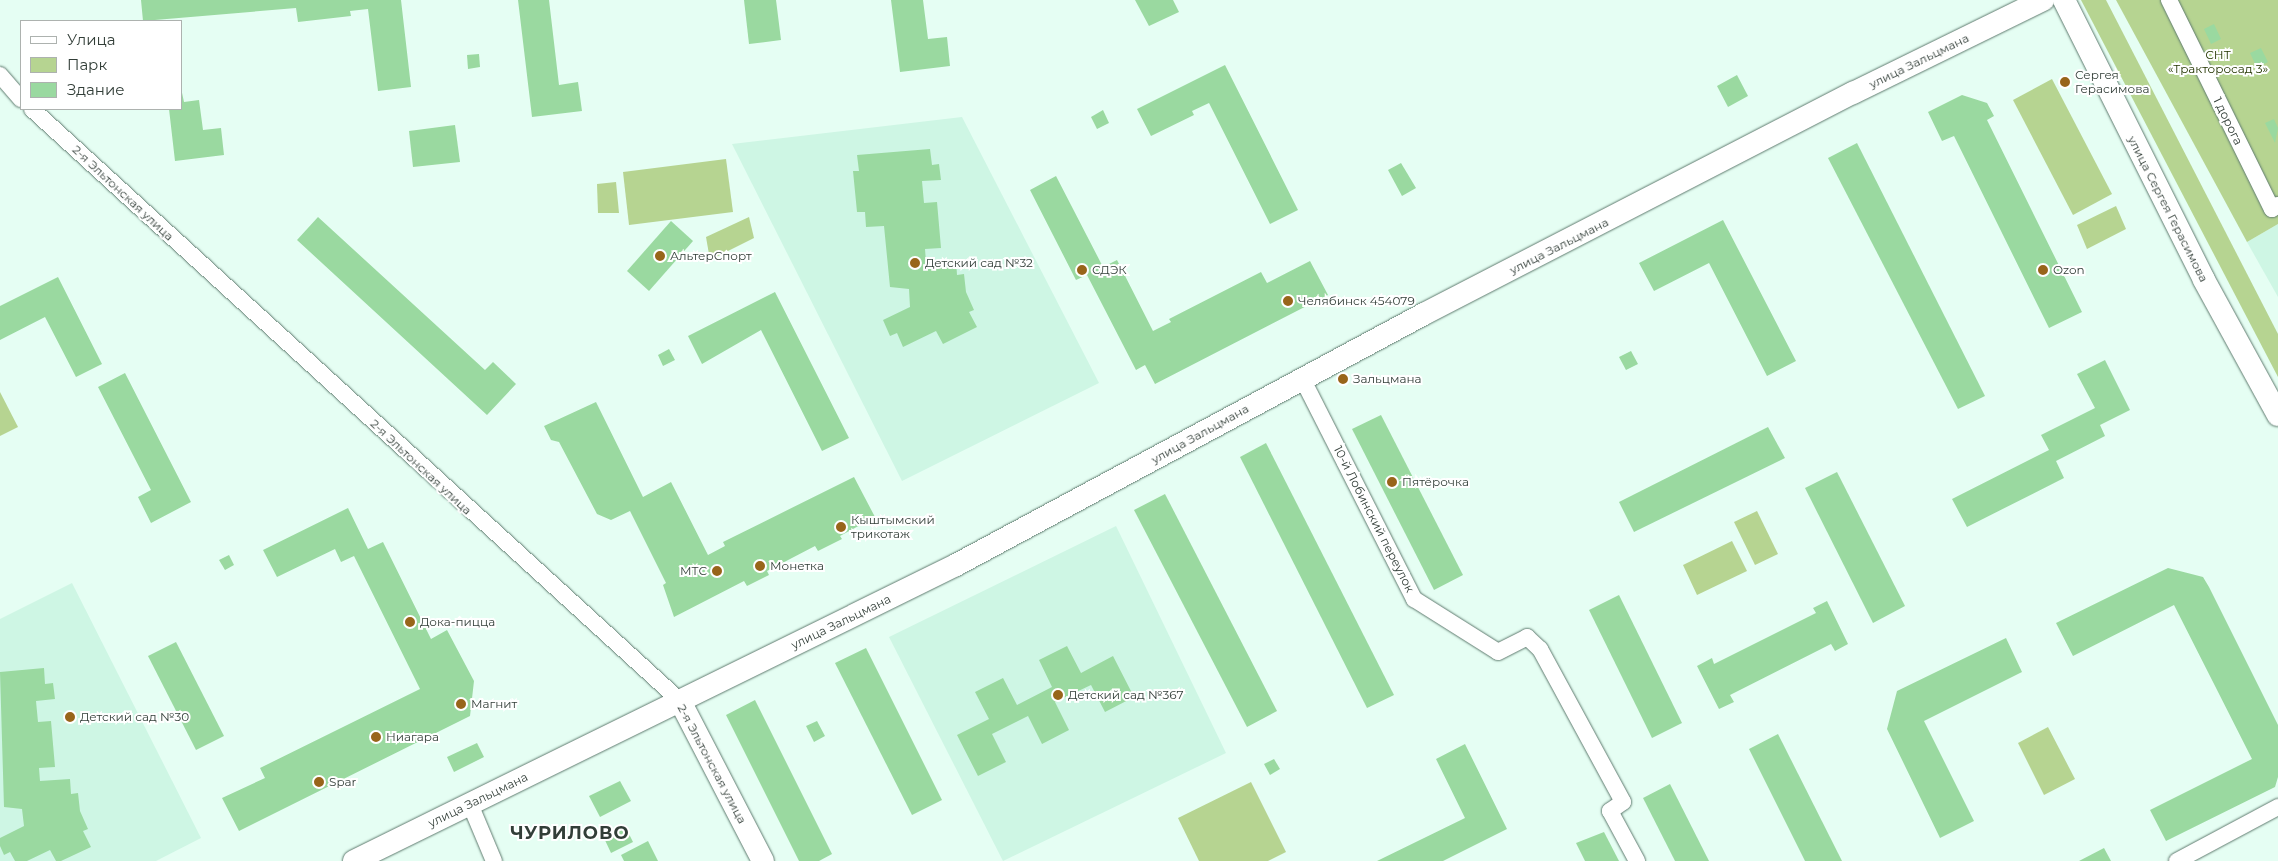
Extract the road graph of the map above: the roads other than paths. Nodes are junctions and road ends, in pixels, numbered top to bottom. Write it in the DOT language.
graph roads {
  1 [pos="2043,0"];
  2 [pos="2064,0"];
  3 [pos="2169,0"];
  4 [pos="0,75"];
  5 [pos="20,97"];
  6 [pos="33,110"];
  7 [pos="2278,205"];
  8 [pos="1304,380"];
  9 [pos="2278,415"];
  10 [pos="680,701"];
  11 [pos="470,804"];
  12 [pos="2278,807"];
  13 [pos="354,861"];
  14 [pos="494,861"];
  15 [pos="763,861"];
  16 [pos="1637,861"];
  17 [pos="2177,861"];
  1 -- 8 [label="street, улица Зальцмана"];
  2 -- 9 [label="street, улица Сергея Герасимова"];
  3 -- 7 [label="street, 1 дорога"];
  4 -- 5 [label="street"];
  6 -- 10 [label="street, 2-я Эльтонская улица"];
  8 -- 10 [label="street, улица Зальцмана"];
  8 -- 16 [label="street, 10-й Лобинский переулок"];
  10 -- 11 [label="street, улица Зальцмана"];
  10 -- 15 [label="street, 2-я Эльтонская улица"];
  11 -- 13 [label="street, улица Зальцмана"];
  11 -- 14 [label="street"];
  12 -- 17 [label="street"];
}
